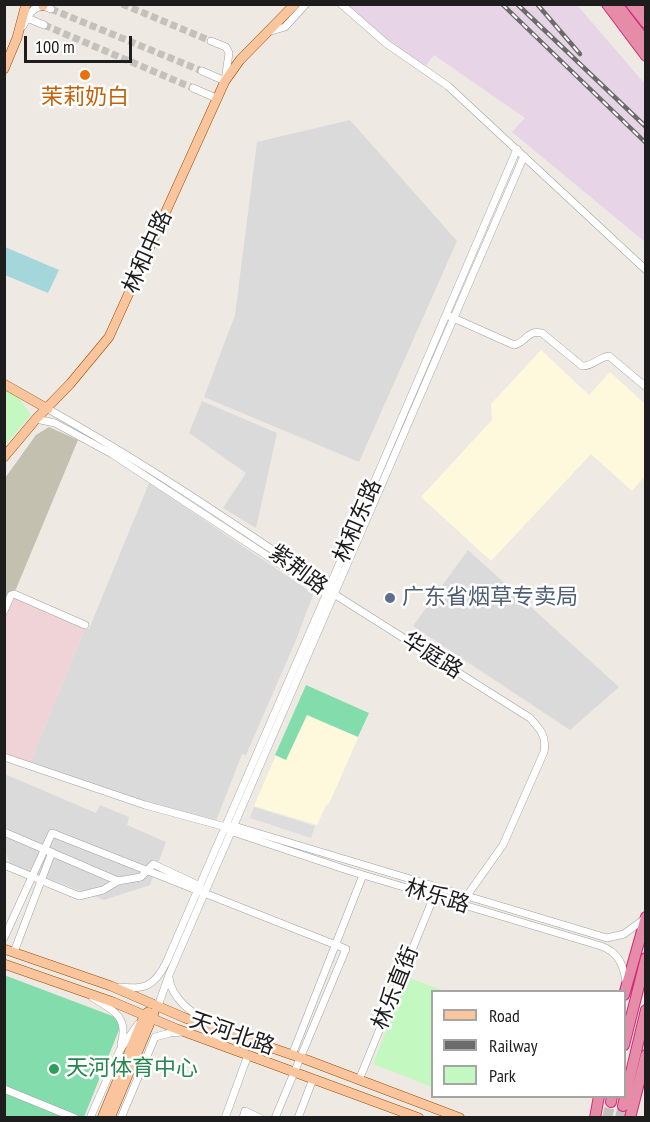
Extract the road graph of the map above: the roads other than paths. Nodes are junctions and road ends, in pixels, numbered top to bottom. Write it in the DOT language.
graph roads {
  1 [pos="26,4"];
  2 [pos="295,4"];
  3 [pos="306,4"];
  4 [pos="342,4"];
  5 [pos="607,4"];
  6 [pos="617,4"];
  7 [pos="631,4"];
  8 [pos="643,4"];
  9 [pos="46,6"];
  10 [pos="645,9"];
  11 [pos="27,18"];
  12 [pos="645,23"];
  13 [pos="44,25"];
  14 [pos="268,32"];
  15 [pos="17,38"];
  16 [pos="211,41"];
  17 [pos="645,42"];
  18 [pos="645,56"];
  19 [pos="4,69"];
  20 [pos="202,71"];
  21 [pos="225,81"];
  22 [pos="193,88"];
  23 [pos="216,98"];
  24 [pos="517,149"];
  25 [pos="524,156"];
  26 [pos="645,270"];
  27 [pos="445,315"];
  28 [pos="453,318"];
  29 [pos="4,384"];
  30 [pos="645,387"];
  31 [pos="48,409"];
  32 [pos="36,419"];
  33 [pos="4,457"];
  34 [pos="330,592"];
  35 [pos="4,611"];
  36 [pos="85,625"];
  37 [pos="4,757"];
  38 [pos="226,827"];
  39 [pos="233,830"];
  40 [pos="4,832"];
  41 [pos="52,852"];
  42 [pos="4,865"];
  43 [pos="363,875"];
  44 [pos="40,881"];
  45 [pos="118,881"];
  46 [pos="200,886"];
  47 [pos="434,896"];
  48 [pos="463,900"];
  49 [pos="645,916"];
  50 [pos="4,938"];
  51 [pos="9,950"];
  52 [pos="645,958"];
  53 [pos="4,964"];
  54 [pos="169,975"];
  55 [pos="111,986"];
  56 [pos="626,990"];
  57 [pos="81,991"];
  58 [pos="158,1006"];
  59 [pos="645,1010"];
  60 [pos="149,1016"];
  61 [pos="219,1030"];
  62 [pos="192,1034"];
  63 [pos="155,1037"];
  64 [pos="626,1037"];
  65 [pos="215,1042"];
  66 [pos="140,1047"];
  67 [pos="120,1050"];
  68 [pos="249,1054"];
  69 [pos="292,1055"];
  70 [pos="645,1055"];
  71 [pos="314,1079"];
  72 [pos="358,1080"];
  73 [pos="4,1089"];
  74 [pos="598,1101"];
  75 [pos="628,1113"];
  76 [pos="413,1117"];
  77 [pos="75,1118"];
  78 [pos="90,1118"];
  79 [pos="102,1118"];
  80 [pos="110,1118"];
  81 [pos="121,1118"];
  82 [pos="225,1118"];
  83 [pos="243,1118"];
  84 [pos="260,1118"];
  85 [pos="275,1118"];
  86 [pos="298,1118"];
  87 [pos="460,1118"];
  88 [pos="594,1118"];
  89 [pos="604,1118"];
  1 -- 15 [label="main road"];
  2 -- 14 [label="main road, 林和中路"];
  3 -- 14 [label="street"];
  4 -- 24 [label="street"];
  5 -- 18 [label="highway"];
  6 -- 17 [label="highway"];
  7 -- 12 [label="highway"];
  8 -- 10 [label="highway"];
  9 -- 11 [label="street"];
  11 -- 13 [label="street"];
  11 -- 15 [label="street"];
  14 -- 21 [label="main road, 林和中路"];
  15 -- 19 [label="main road"];
  16 -- 21 [label="street"];
  20 -- 21 [label="street"];
  21 -- 23 [label="main road, 林和中路"];
  22 -- 23 [label="street"];
  23 -- 31 [label="main road, 林和中路"];
  24 -- 25 [label="street"];
  24 -- 27 [label="street, 林和东路"];
  25 -- 26 [label="street"];
  25 -- 28 [label="street, 林和东路"];
  27 -- 28 [label="street"];
  27 -- 34 [label="street, 林和东路"];
  28 -- 30 [label="street"];
  28 -- 34 [label="street, 林和东路"];
  29 -- 31 [label="main road, 紫荆路"];
  31 -- 32 [label="main road, 林和中路"];
  31 -- 34 [label="street, 紫荆路"];
  32 -- 33 [label="main road, 林和中路"];
  32 -- 34 [label="street, 紫荆路"];
  34 -- 38 [label="street, 林和东路"];
  34 -- 39 [label="street, 林和东路"];
  34 -- 48 [label="street, 华庭路"];
  35 -- 36 [label="street"];
  37 -- 38 [label="street, 林乐路"];
  38 -- 39 [label="street, 林乐路"];
  38 -- 46 [label="street, 林和东路"];
  39 -- 43 [label="street, 林乐路"];
  39 -- 48 [label="street, 林乐路"];
  39 -- 54 [label="street, 林和东路"];
  40 -- 41 [label="street"];
  41 -- 44 [label="street"];
  41 -- 45 [label="street"];
  42 -- 44 [label="street"];
  43 -- 47 [label="street, 林乐路"];
  43 -- 69 [label="street"];
  44 -- 45 [label="street"];
  44 -- 51 [label="street"];
  45 -- 46 [label="street"];
  46 -- 55 [label="street, 林和东路"];
  47 -- 48 [label="street, 林乐路"];
  47 -- 72 [label="street, 林乐直街"];
  48 -- 49 [label="street, 林乐路"];
  48 -- 56 [label="street, 林乐路"];
  49 -- 56 [label="highway"];
  50 -- 85 [label="street"];
  51 -- 55 [label="main road, 天河北路"];
  52 -- 64 [label="highway"];
  53 -- 57 [label="main road, 天河北路"];
  54 -- 58 [label="street, 林和东路"];
  54 -- 61 [label="street"];
  55 -- 58 [label="main road, 天河北路"];
  57 -- 60 [label="main road, 天河北路"];
  57 -- 67 [label="street"];
  58 -- 60 [label="main road"];
  58 -- 61 [label="main road, 天河北路"];
  59 -- 75 [label="highway"];
  60 -- 62 [label="main road, 天河北路"];
  60 -- 66 [label="main road"];
  60 -- 67 [label="street"];
  60 -- 79 [label="main road"];
  61 -- 65 [label="street"];
  61 -- 69 [label="main road, 天河北路"];
  62 -- 63 [label="street"];
  62 -- 65 [label="main road, 天河北路"];
  63 -- 66 [label="street"];
  63 -- 81 [label="street"];
  65 -- 68 [label="main road, 天河北路"];
  66 -- 80 [label="main road"];
  67 -- 78 [label="street"];
  68 -- 71 [label="main road, 天河北路"];
  68 -- 82 [label="street"];
  69 -- 72 [label="main road, 天河北路"];
  70 -- 75 [label="highway"];
  71 -- 76 [label="main road, 天河北路"];
  71 -- 86 [label="street"];
  72 -- 87 [label="main road, 天河北路"];
  73 -- 77 [label="street"];
  74 -- 88 [label="highway"];
  74 -- 89 [label="highway"];
  83 -- 84 [label="street"];
}
